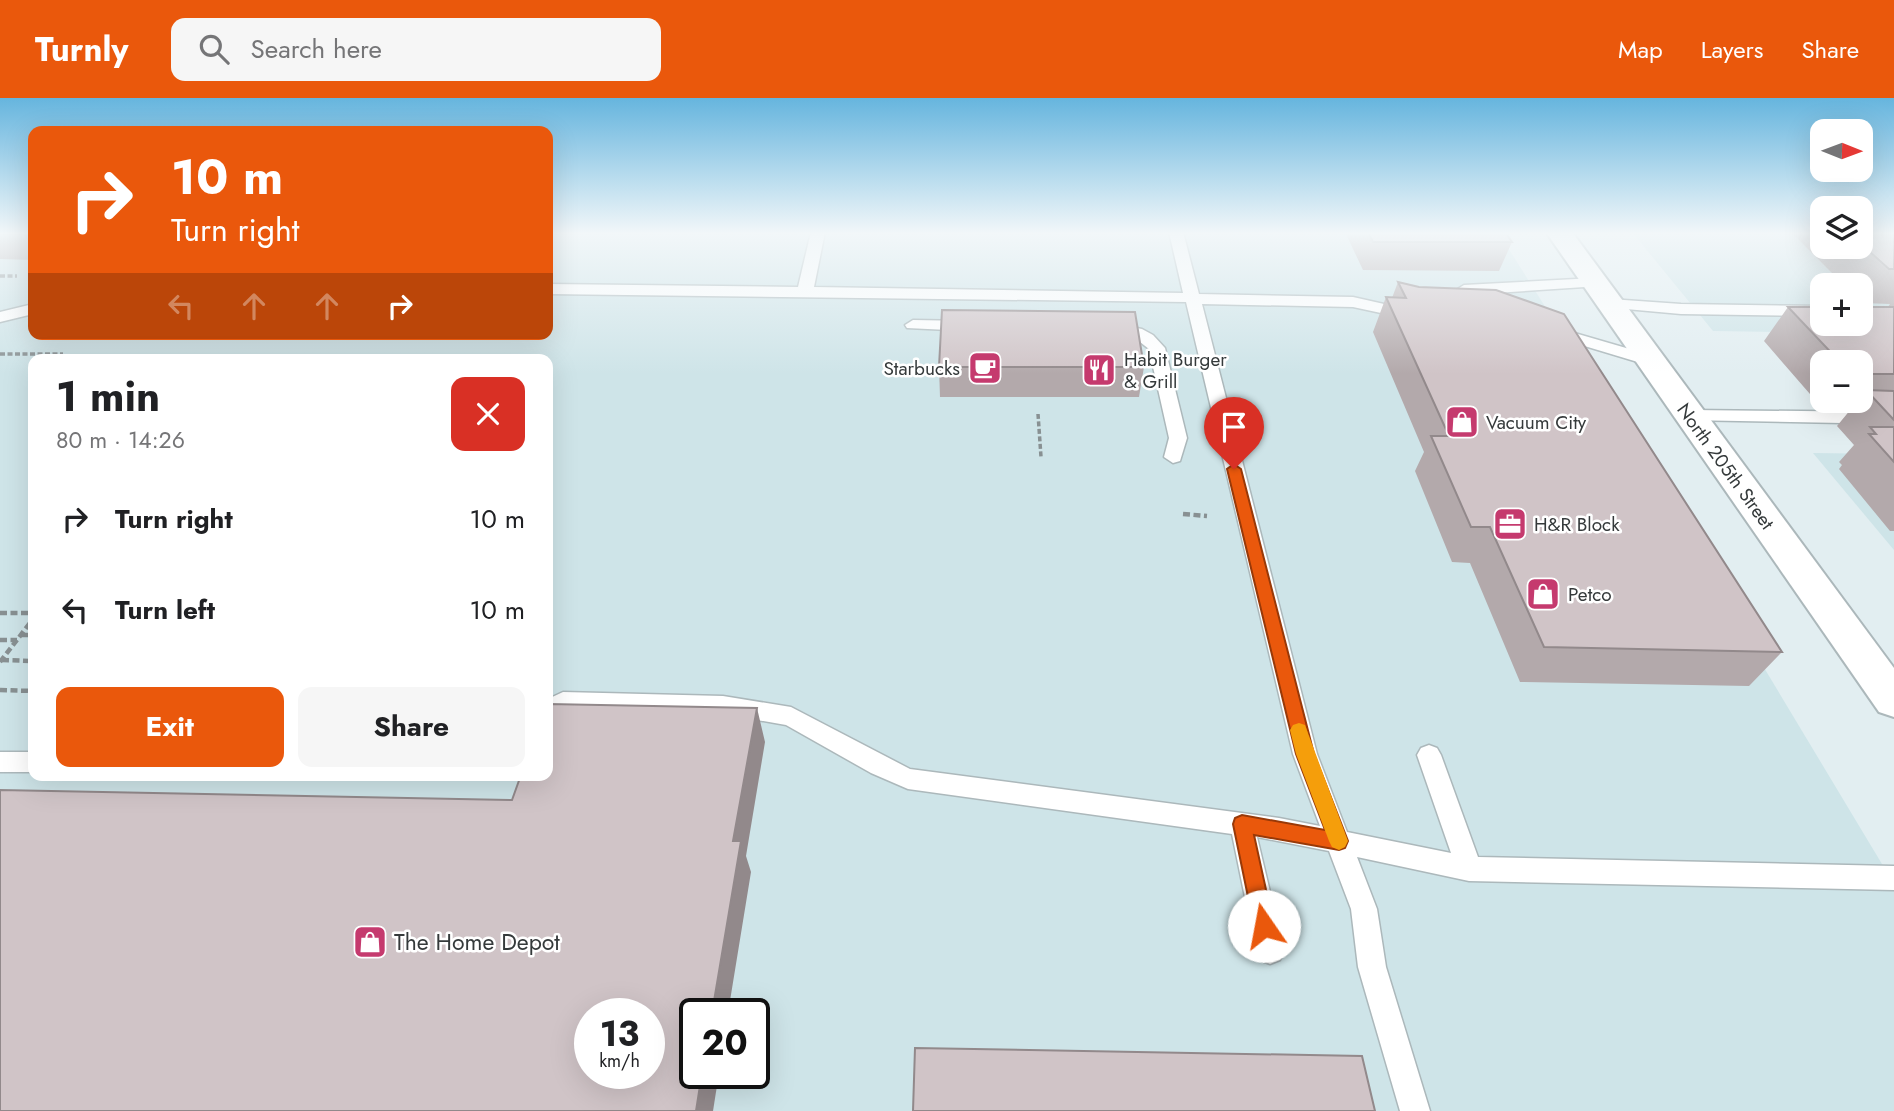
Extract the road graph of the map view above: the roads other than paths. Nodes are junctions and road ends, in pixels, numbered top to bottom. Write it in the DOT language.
graph roads {
  1 [pos="808,279"];
  2 [pos="1189,279"];
  3 [pos="1592,279"];
  4 [pos="553,289"];
  5 [pos="1452,291"];
  6 [pos="805,292"];
  7 [pos="1391,294"];
  8 [pos="1602,294"];
  9 [pos="1194,298"];
  10 [pos="1353,302"];
  11 [pos="28,310"];
  12 [pos="1810,311"];
  13 [pos="1419,314"];
  14 [pos="0,317"];
  15 [pos="912,325"];
  16 [pos="982,326"];
  17 [pos="1092,327"];
  18 [pos="1536,327"];
  19 [pos="1651,361"];
  20 [pos="1691,416"];
  21 [pos="1894,418"];
  22 [pos="1173,457"];
  23 [pos="1894,700"];
  24 [pos="553,707"];
  25 [pos="1429,755"];
  26 [pos="0,762"];
  27 [pos="28,762"];
  28 [pos="1242,824"];
  29 [pos="1339,841"];
  30 [pos="1469,869"];
  31 [pos="1894,878"];
  32 [pos="1270,951"];
  33 [pos="1415,1111"];
  1 -- 6 [label="lane"];
  2 -- 9 [label="lane"];
  3 -- 8 [label="main road, North 205th Street"];
  4 -- 6 [label="lane"];
  5 -- 8 [label="lane"];
  6 -- 9 [label="lane"];
  7 -- 10 [label="lane"];
  8 -- 12 [label="lane"];
  8 -- 19 [label="main road, North 205th Street"];
  9 -- 10 [label="lane"];
  9 -- 29 [label="lane"];
  10 -- 13 [label="lane"];
  11 -- 14 [label="lane"];
  15 -- 16 [label="lane"];
  17 -- 22 [label="lane"];
  18 -- 19 [label="lane"];
  19 -- 20 [label="main road, North 205th Street"];
  20 -- 21 [label="lane"];
  20 -- 23 [label="main road, North 205th Street"];
  24 -- 28 [label="lane"];
  25 -- 30 [label="lane"];
  26 -- 27 [label="lane"];
  28 -- 29 [label="lane"];
  28 -- 32 [label="lane"];
  29 -- 30 [label="lane"];
  29 -- 33 [label="lane"];
  30 -- 31 [label="lane"];
}
